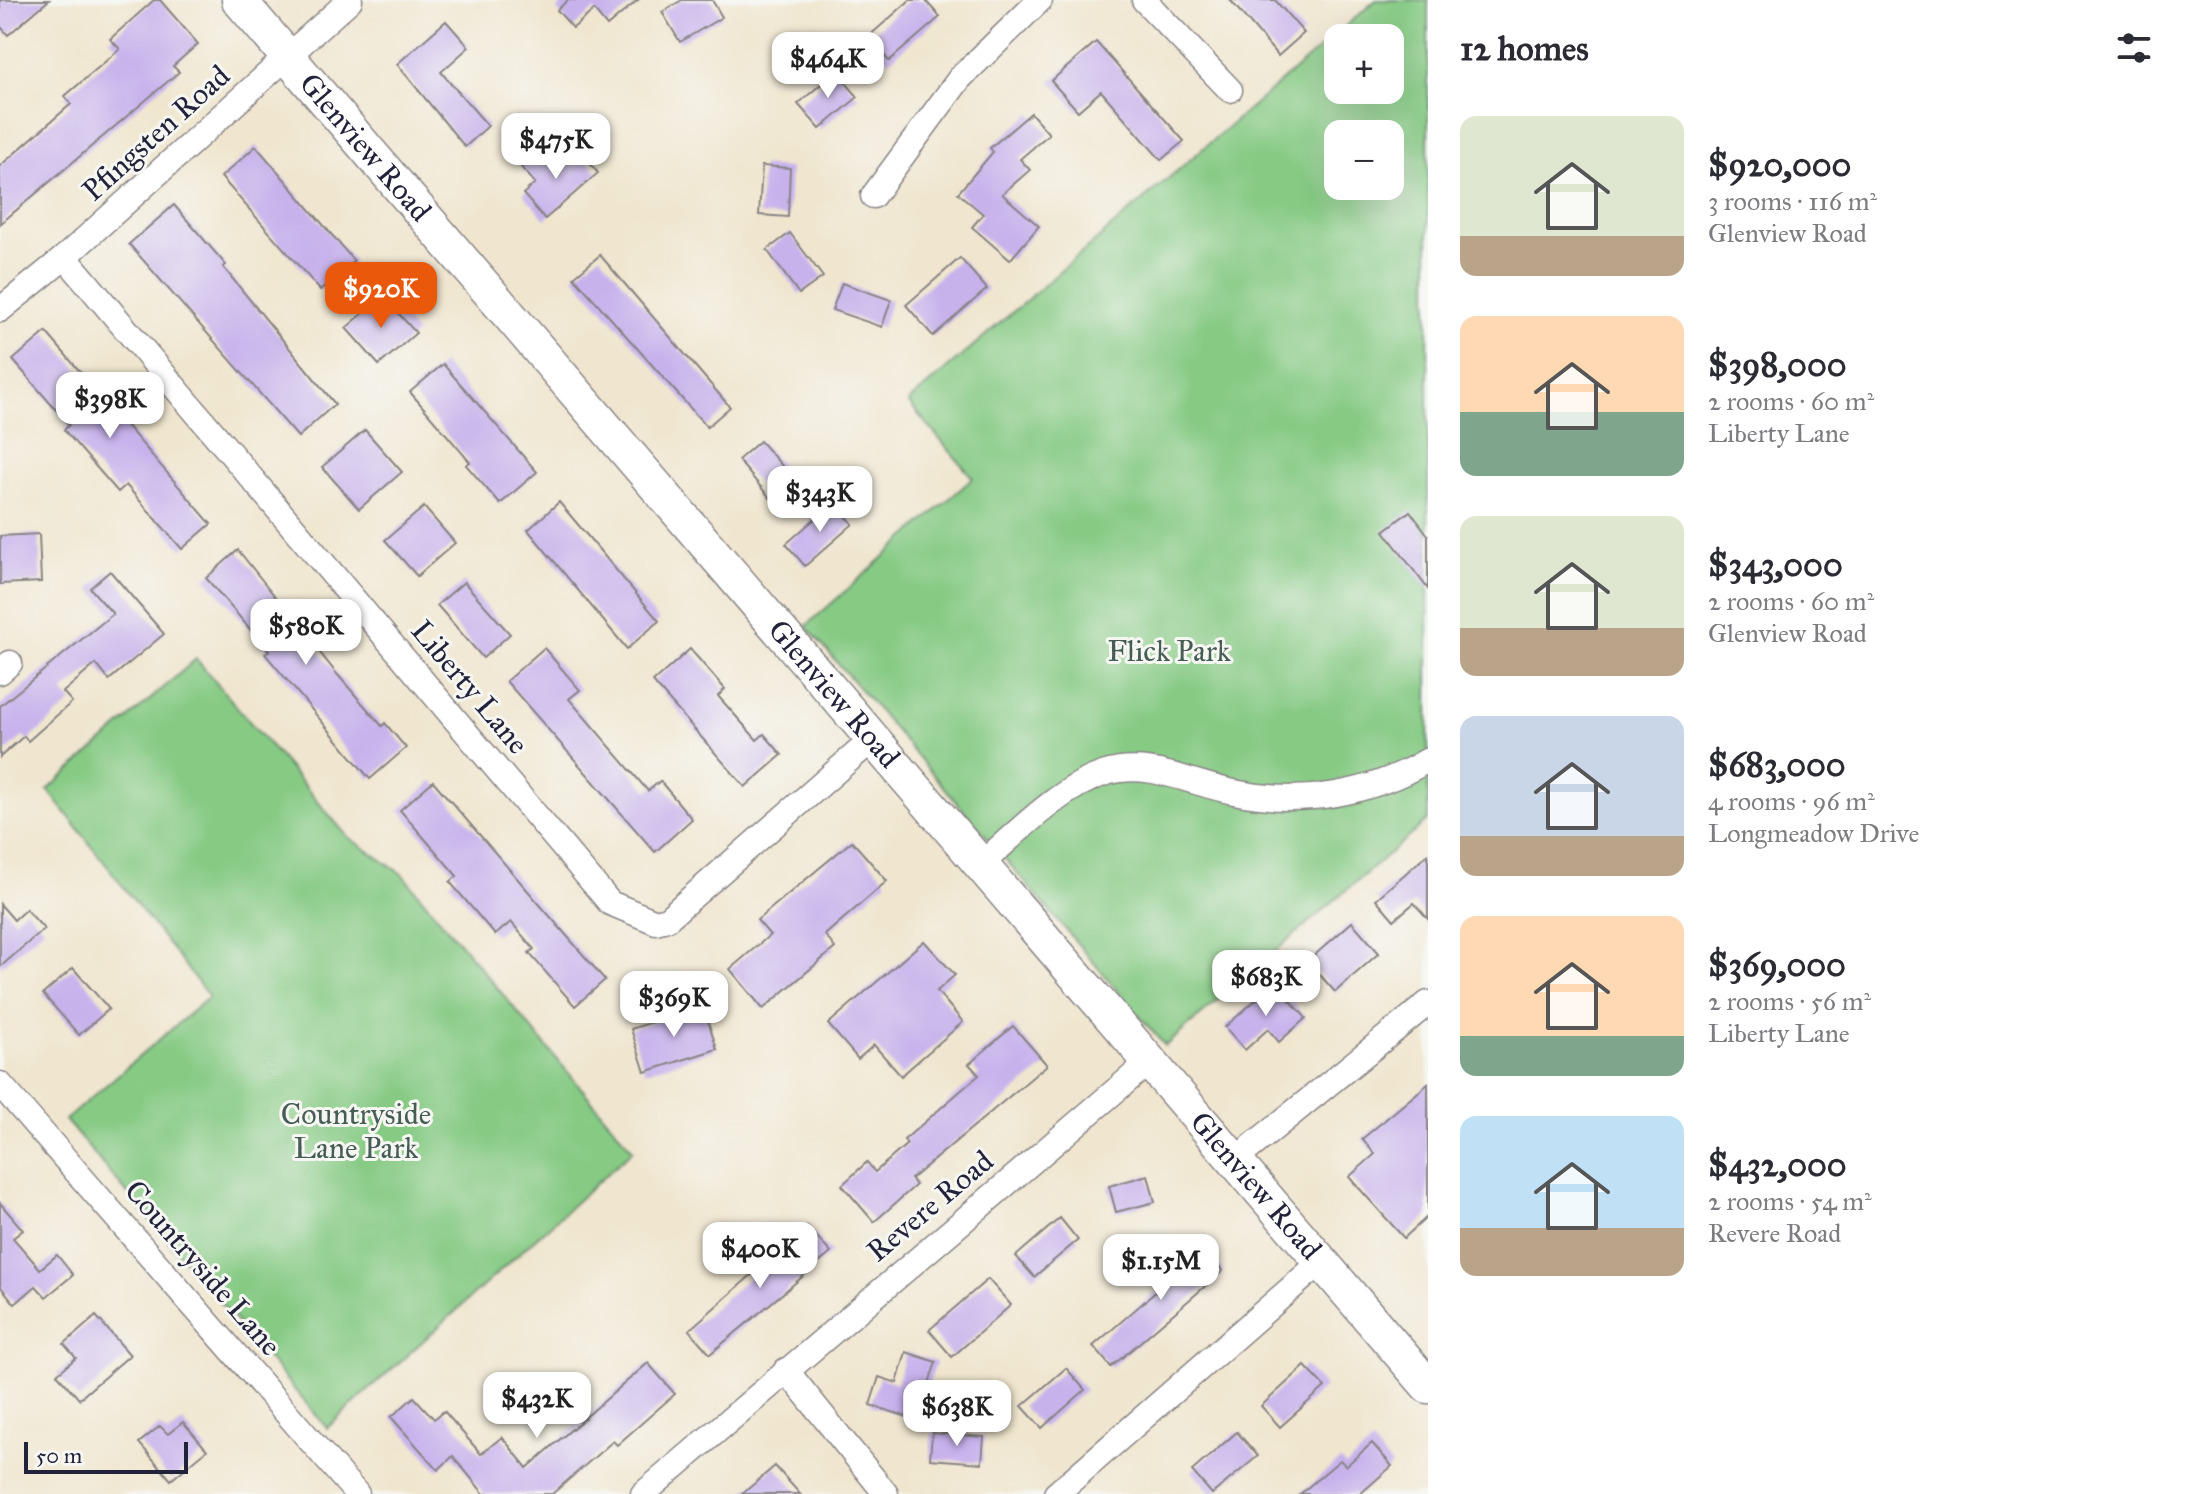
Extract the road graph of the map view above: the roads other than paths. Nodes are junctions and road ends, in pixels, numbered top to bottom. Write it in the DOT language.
graph roads {
  1 [pos="239,0"];
  2 [pos="350,0"];
  3 [pos="1040,0"];
  4 [pos="1144,0"];
  5 [pos="288,56"];
  6 [pos="1230,90"];
  7 [pos="873,196"];
  8 [pos="65,257"];
  9 [pos="0,310"];
  10 [pos="873,739"];
  11 [pos="1428,760"];
  12 [pos="981,864"];
  13 [pos="1428,1003"];
  14 [pos="1149,1062"];
  15 [pos="0,1084"];
  16 [pos="1235,1160"];
  17 [pos="1321,1262"];
  18 [pos="786,1370"];
  19 [pos="1428,1386"];
  20 [pos="357,1494"];
  21 [pos="643,1494"];
  22 [pos="886,1494"];
  23 [pos="1056,1494"];
  1 -- 5 [label="main road, Glenview Road"];
  2 -- 5 [label="street, Pfingsten Road"];
  3 -- 7 [label="street"];
  4 -- 6 [label="street"];
  5 -- 8 [label="street, Pfingsten Road"];
  5 -- 10 [label="main road, Glenview Road"];
  8 -- 9 [label="street, Pfingsten Road"];
  8 -- 10 [label="street, Liberty Lane"];
  10 -- 12 [label="main road, Glenview Road"];
  11 -- 12 [label="street"];
  12 -- 14 [label="main road, Glenview Road"];
  13 -- 16 [label="street"];
  14 -- 16 [label="main road, Glenview Road"];
  14 -- 18 [label="street, Revere Road"];
  15 -- 20 [label="street, Countryside Lane"];
  16 -- 17 [label="main road, Glenview Road"];
  17 -- 19 [label="main road, Glenview Road"];
  17 -- 23 [label="street"];
  18 -- 21 [label="street, Revere Road"];
  18 -- 22 [label="street"];
}
